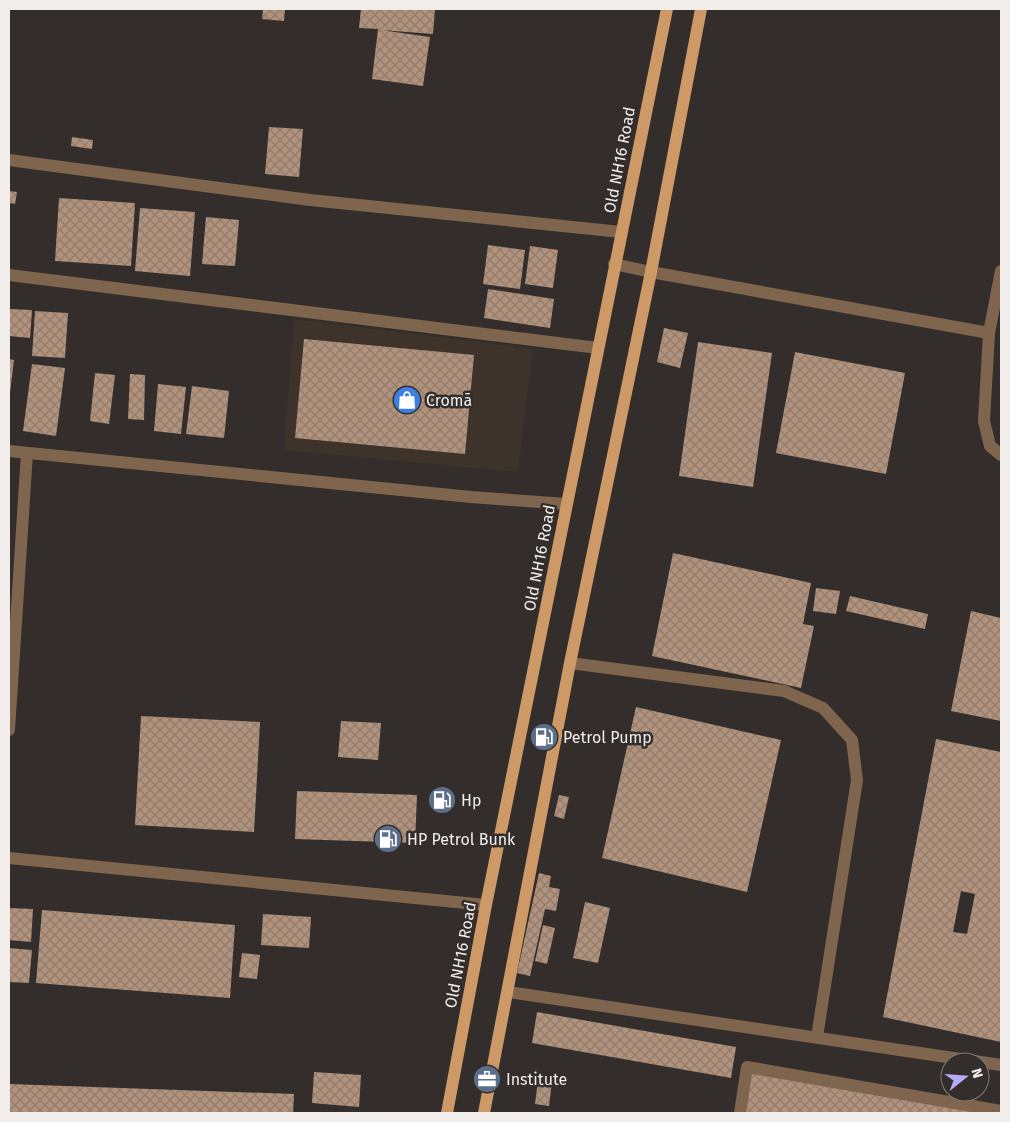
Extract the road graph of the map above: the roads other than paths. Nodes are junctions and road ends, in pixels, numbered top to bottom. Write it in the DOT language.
graph roads {
  1 [pos="666,9"];
  2 [pos="701,9"];
  3 [pos="9,160"];
  4 [pos="621,232"];
  5 [pos="614,264"];
  6 [pos="651,272"];
  7 [pos="1001,272"];
  8 [pos="9,275"];
  9 [pos="990,333"];
  10 [pos="598,348"];
  11 [pos="9,451"];
  12 [pos="27,453"];
  13 [pos="1001,455"];
  14 [pos="566,504"];
  15 [pos="570,663"];
  16 [pos="9,730"];
  17 [pos="9,858"];
  18 [pos="486,905"];
  19 [pos="508,992"];
  20 [pos="817,1037"];
  21 [pos="1001,1065"];
  22 [pos="1001,1111"];
  23 [pos="447,1113"];
  24 [pos="484,1113"];
  25 [pos="740,1113"];
  1 -- 4 [label="main road, Old NH16 Road"];
  2 -- 6 [label="main road"];
  3 -- 4 [label="street"];
  4 -- 5 [label="main road, Old NH16 Road"];
  5 -- 6 [label="street"];
  5 -- 10 [label="main road, Old NH16 Road"];
  6 -- 9 [label="street"];
  6 -- 15 [label="main road"];
  7 -- 9 [label="street"];
  8 -- 10 [label="street"];
  9 -- 13 [label="street"];
  10 -- 14 [label="main road, Old NH16 Road"];
  11 -- 12 [label="street"];
  12 -- 14 [label="street"];
  12 -- 16 [label="street"];
  14 -- 18 [label="main road, Old NH16 Road"];
  15 -- 19 [label="main road"];
  15 -- 20 [label="street"];
  17 -- 18 [label="street"];
  18 -- 23 [label="main road, Old NH16 Road"];
  19 -- 20 [label="street"];
  19 -- 24 [label="main road"];
  20 -- 21 [label="street"];
  22 -- 25 [label="street"];
}
